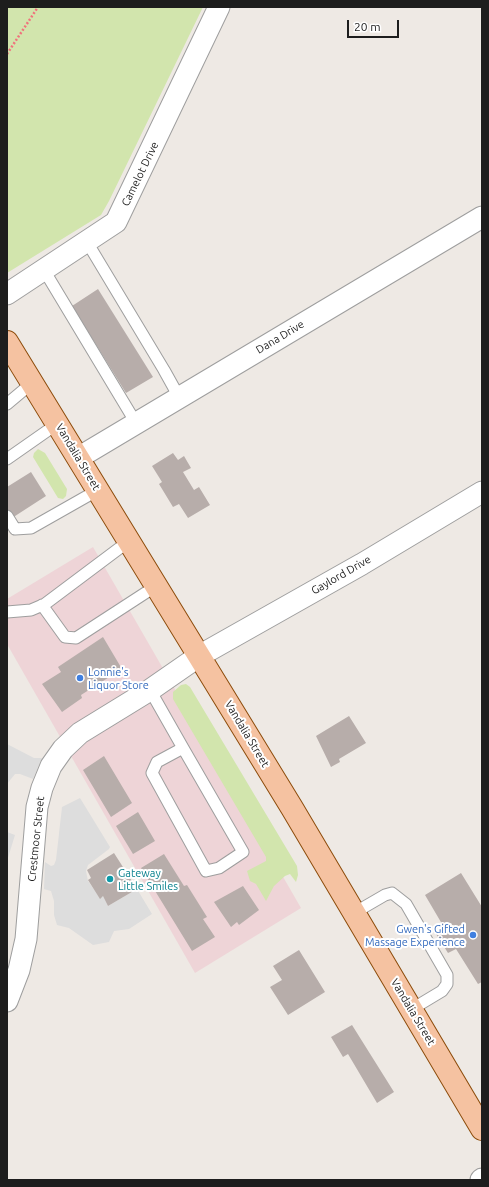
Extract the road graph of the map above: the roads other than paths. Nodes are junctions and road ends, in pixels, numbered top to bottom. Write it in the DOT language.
graph roads {
  1 [pos="220,7"];
  2 [pos="482,216"];
  3 [pos="87,242"];
  4 [pos="44,270"];
  5 [pos="7,294"];
  6 [pos="7,342"];
  7 [pos="32,383"];
  8 [pos="179,397"];
  9 [pos="7,404"];
  10 [pos="136,423"];
  11 [pos="57,424"];
  12 [pos="78,458"];
  13 [pos="7,459"];
  14 [pos="98,490"];
  15 [pos="482,492"];
  16 [pos="7,516"];
  17 [pos="129,541"];
  18 [pos="156,586"];
  19 [pos="42,605"];
  20 [pos="7,612"];
  21 [pos="199,656"];
  22 [pos="150,690"];
  23 [pos="183,748"];
  24 [pos="354,913"];
  25 [pos="7,1001"];
  26 [pos="412,1009"];
  27 [pos="482,1128"];
  1 -- 3 [label="street, Camelot Drive"];
  2 -- 8 [label="street, Dana Drive"];
  3 -- 4 [label="street, Camelot Drive"];
  3 -- 8 [label="lane"];
  4 -- 5 [label="street, Camelot Drive"];
  4 -- 10 [label="lane"];
  6 -- 7 [label="main road, Vandalia Street"];
  7 -- 9 [label="lane"];
  7 -- 11 [label="main road, Vandalia Street"];
  8 -- 10 [label="street, Dana Drive"];
  10 -- 12 [label="street, Dana Drive"];
  11 -- 12 [label="main road, Vandalia Street"];
  11 -- 13 [label="lane"];
  12 -- 14 [label="main road, Vandalia Street"];
  14 -- 16 [label="lane"];
  14 -- 17 [label="main road, Vandalia Street"];
  15 -- 21 [label="street, Gaylord Drive"];
  17 -- 18 [label="main road, Vandalia Street"];
  17 -- 19 [label="lane"];
  18 -- 19 [label="lane"];
  18 -- 21 [label="main road, Vandalia Street"];
  19 -- 20 [label="lane"];
  21 -- 22 [label="street, Crestmoor Street"];
  21 -- 24 [label="main road, Vandalia Street"];
  22 -- 23 [label="lane"];
  22 -- 25 [label="street, Crestmoor Street"];
  23 -- 23 [label="lane"];
  24 -- 26 [label="main road, Vandalia Street"];
  24 -- 26 [label="lane"];
  26 -- 27 [label="main road, Vandalia Street"];
}
